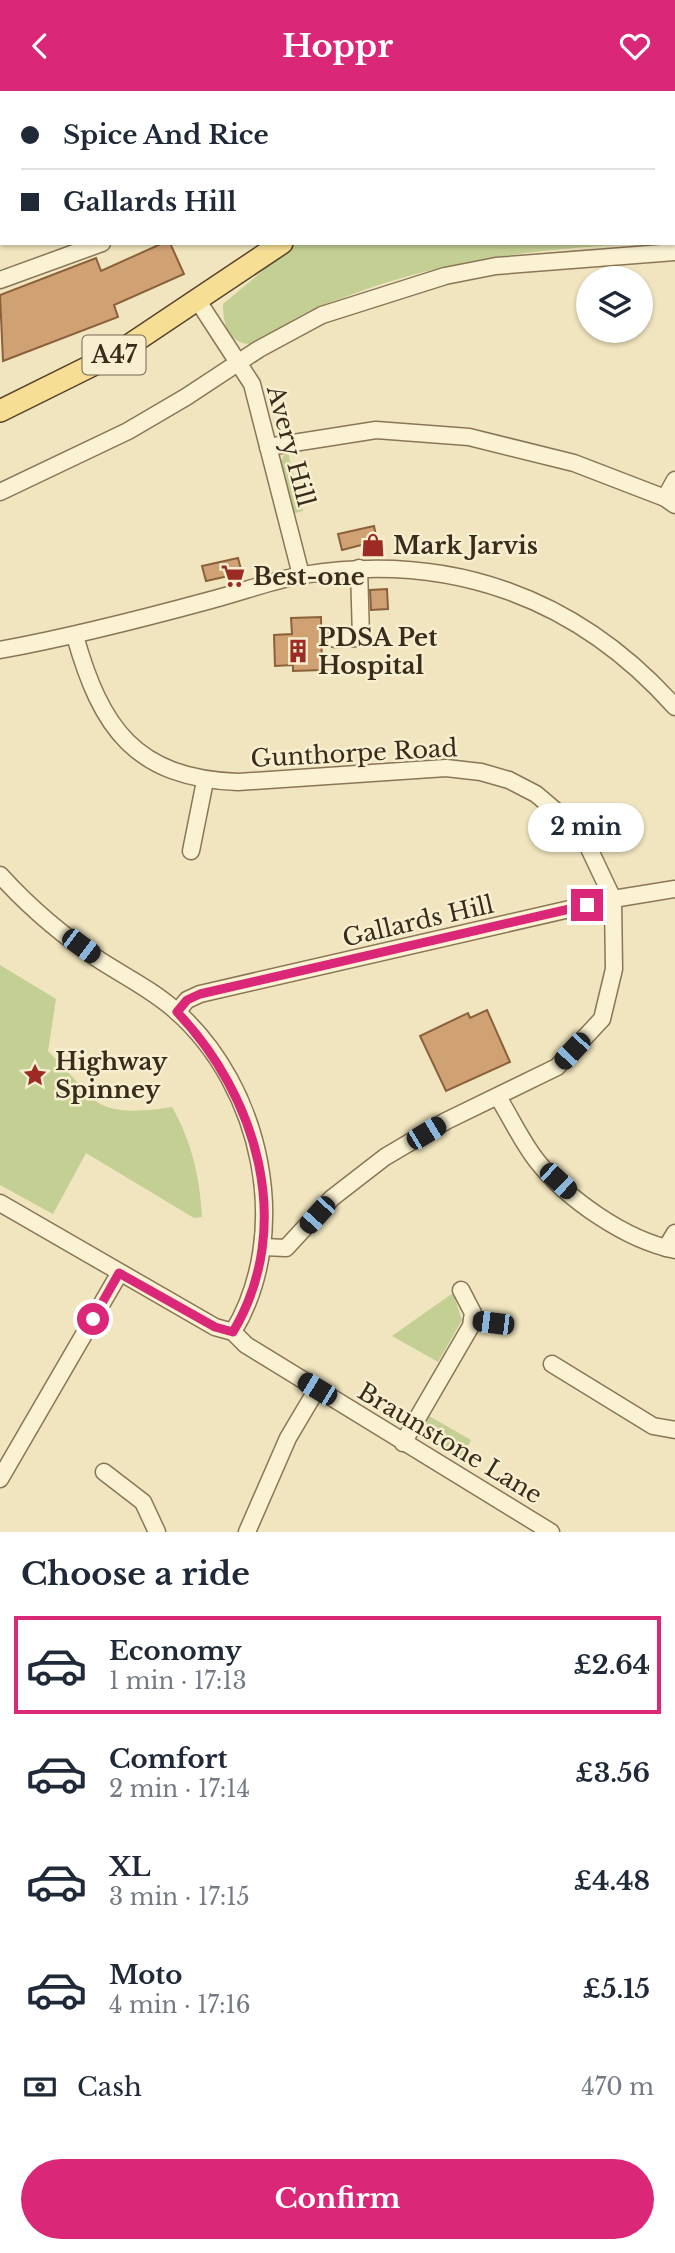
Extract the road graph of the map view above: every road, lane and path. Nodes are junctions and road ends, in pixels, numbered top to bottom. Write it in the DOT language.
graph roads {
  1 [pos="96,245"];
  2 [pos="279,245"];
  3 [pos="675,252"];
  4 [pos="0,280"];
  5 [pos="198,301"];
  6 [pos="239,362"];
  7 [pos="0,411"];
  8 [pos="268,447"];
  9 [pos="675,480"];
  10 [pos="0,492"];
  11 [pos="670,502"];
  12 [pos="359,568"];
  13 [pos="301,575"];
  14 [pos="75,636"];
  15 [pos="335,639"];
  16 [pos="0,650"];
  17 [pos="675,707"];
  18 [pos="205,781"];
  19 [pos="191,851"];
  20 [pos="0,876"];
  21 [pos="675,888"];
  22 [pos="613,899"];
  23 [pos="177,1012"];
  24 [pos="498,1097"];
  25 [pos="0,1203"];
  26 [pos="675,1233"];
  27 [pos="263,1247"];
  28 [pos="670,1249"];
  29 [pos="119,1273"];
  30 [pos="461,1290"];
  31 [pos="472,1320"];
  32 [pos="493,1323"];
  33 [pos="233,1332"];
  34 [pos="552,1364"];
  35 [pos="317,1389"];
  36 [pos="675,1430"];
  37 [pos="403,1443"];
  38 [pos="104,1472"];
  39 [pos="0,1479"];
  40 [pos="540,1529"];
  41 [pos="157,1532"];
  42 [pos="247,1532"];
  1 -- 4 [label="street"];
  2 -- 5 [label="main road, A47"];
  3 -- 6 [label="street"];
  5 -- 6 [label="street, Avery Hill"];
  5 -- 7 [label="main road, A47"];
  6 -- 8 [label="street, Avery Hill"];
  6 -- 10 [label="street"];
  8 -- 11 [label="street"];
  8 -- 13 [label="street, Avery Hill"];
  9 -- 11 [label="street"];
  12 -- 13 [label="street"];
  12 -- 15 [label="street"];
  12 -- 17 [label="street"];
  13 -- 14 [label="street"];
  14 -- 16 [label="street"];
  14 -- 18 [label="street, Gunthorpe Road"];
  18 -- 19 [label="street"];
  18 -- 22 [label="street, Gunthorpe Road"];
  20 -- 23 [label="street"];
  21 -- 22 [label="street, Gallards Hill"];
  22 -- 23 [label="street, Gallards Hill"];
  22 -- 24 [label="street"];
  23 -- 27 [label="street"];
  24 -- 27 [label="street"];
  24 -- 28 [label="street"];
  25 -- 29 [label="street, Braunstone Lane"];
  26 -- 28 [label="street"];
  27 -- 33 [label="street"];
  29 -- 33 [label="street, Braunstone Lane"];
  29 -- 39 [label="street"];
  30 -- 31 [label="street"];
  31 -- 32 [label="street"];
  31 -- 37 [label="street"];
  33 -- 35 [label="street, Braunstone Lane"];
  34 -- 36 [label="street"];
  35 -- 37 [label="street, Braunstone Lane"];
  35 -- 42 [label="street"];
  37 -- 40 [label="street, Braunstone Lane"];
  38 -- 41 [label="street"];
}
